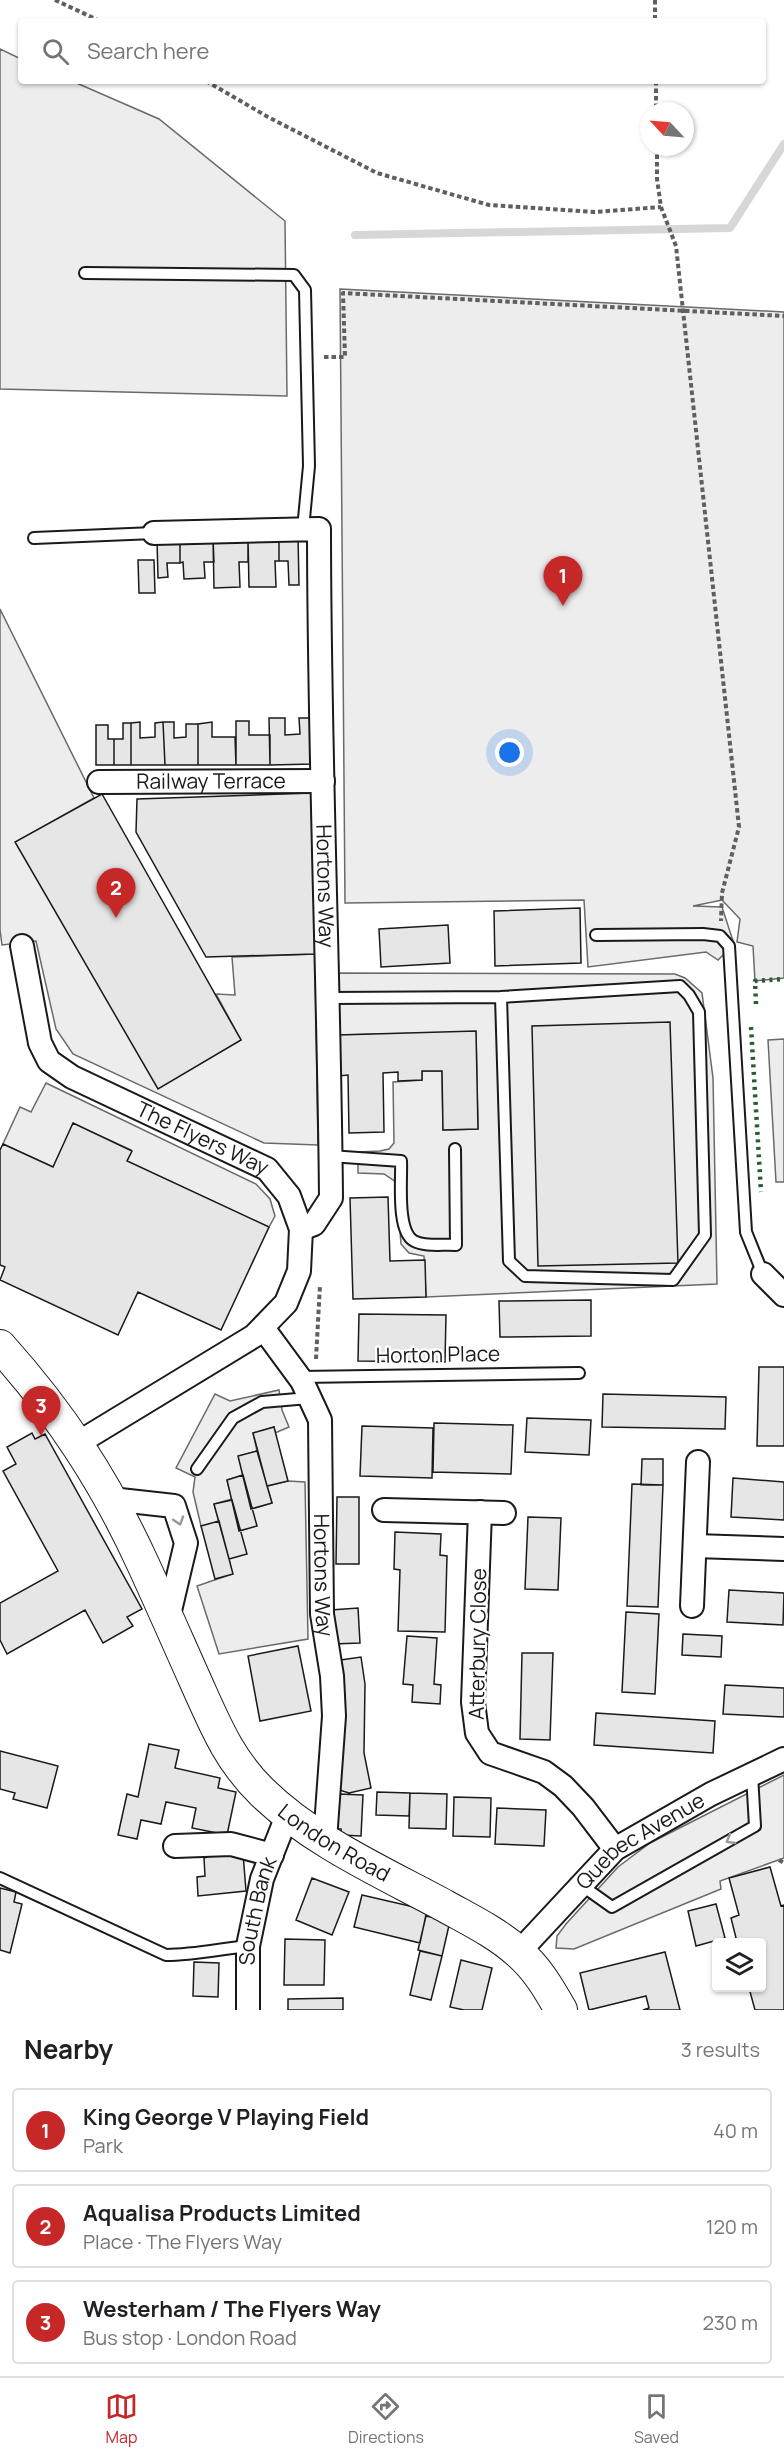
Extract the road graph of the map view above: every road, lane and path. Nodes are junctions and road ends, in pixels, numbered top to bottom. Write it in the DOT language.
graph roads {
  1 [pos="55,0"];
  2 [pos="655,0"];
  3 [pos="94,18"];
  4 [pos="655,18"];
  5 [pos="211,84"];
  6 [pos="656,84"];
  7 [pos="656,102"];
  8 [pos="657,156"];
  9 [pos="661,207"];
  10 [pos="86,273"];
  11 [pos="683,311"];
  12 [pos="784,316"];
  13 [pos="308,358"];
  14 [pos="311,529"];
  15 [pos="154,533"];
  16 [pos="34,538"];
  17 [pos="99,782"];
  18 [pos="323,782"];
  19 [pos="596,935"];
  20 [pos="720,936"];
  21 [pos="22,946"];
  22 [pos="329,998"];
  23 [pos="501,998"];
  24 [pos="455,1149"];
  25 [pos="330,1156"];
  26 [pos="301,1229"];
  27 [pos="763,1274"];
  28 [pos="321,1278"];
  29 [pos="784,1295"];
  30 [pos="263,1328"];
  31 [pos="0,1346"];
  32 [pos="579,1373"];
  33 [pos="307,1377"];
  34 [pos="309,1398"];
  35 [pos="78,1443"];
  36 [pos="698,1462"];
  37 [pos="197,1469"];
  38 [pos="111,1499"];
  39 [pos="384,1510"];
  40 [pos="480,1512"];
  41 [pos="504,1513"];
  42 [pos="695,1546"];
  43 [pos="784,1549"];
  44 [pos="692,1606"];
  45 [pos="168,1619"];
  46 [pos="784,1759"];
  47 [pos="752,1774"];
  48 [pos="287,1816"];
  49 [pos="325,1840"];
  50 [pos="175,1846"];
  51 [pos="615,1849"];
  52 [pos="272,1855"];
  53 [pos="779,1860"];
  54 [pos="784,1863"];
  55 [pos="0,1878"];
  56 [pos="581,1885"];
  57 [pos="248,1946"];
  58 [pos="519,1952"];
  59 [pos="248,2010"];
  60 [pos="561,2010"];
  1 -- 3 [label="path"];
  2 -- 4 [label="path"];
  5 -- 9 [label="path"];
  6 -- 7 [label="path"];
  8 -- 9 [label="path"];
  9 -- 11 [label="path"];
  10 -- 13 [label="lane"];
  11 -- 12 [label="path"];
  11 -- 13 [label="path"];
  11 -- 20 [label="path"];
  13 -- 14 [label="lane"];
  14 -- 15 [label="street"];
  14 -- 18 [label="street, Hortons Way"];
  15 -- 16 [label="lane"];
  17 -- 18 [label="street, Railway Terrace"];
  18 -- 22 [label="street, Hortons Way"];
  19 -- 20 [label="lane"];
  20 -- 27 [label="lane"];
  21 -- 26 [label="street, The Flyers Way"];
  22 -- 23 [label="lane"];
  22 -- 25 [label="street, Hortons Way"];
  23 -- 23 [label="lane"];
  24 -- 25 [label="lane"];
  25 -- 26 [label="street, Hortons Way"];
  26 -- 30 [label="street, The Flyers Way"];
  27 -- 29 [label="street"];
  28 -- 33 [label="path"];
  30 -- 33 [label="street, Hortons Way"];
  30 -- 35 [label="street, The Flyers Way"];
  31 -- 35 [label="street, London Road"];
  32 -- 33 [label="lane, Horton Place"];
  33 -- 34 [label="street, Hortons Way"];
  34 -- 37 [label="lane"];
  34 -- 49 [label="street, Hortons Way"];
  35 -- 38 [label="street, London Road"];
  36 -- 42 [label="street"];
  38 -- 45 [label="street, London Road"];
  38 -- 45 [label="street, one-way"];
  39 -- 40 [label="street"];
  40 -- 41 [label="street"];
  40 -- 51 [label="street, Atterbury Close"];
  42 -- 43 [label="street"];
  42 -- 44 [label="street"];
  45 -- 48 [label="street, London Road"];
  46 -- 47 [label="street, Quebec Avenue"];
  47 -- 51 [label="street, Quebec Avenue"];
  47 -- 56 [label="lane, one-way"];
  48 -- 49 [label="street, London Road"];
  48 -- 52 [label="street, South Bank"];
  49 -- 58 [label="street, London Road"];
  50 -- 52 [label="street"];
  51 -- 56 [label="street, Quebec Avenue"];
  52 -- 57 [label="street, South Bank"];
  53 -- 54 [label="path"];
  55 -- 57 [label="lane"];
  56 -- 58 [label="street, Quebec Avenue"];
  57 -- 59 [label="street, South Bank"];
  58 -- 60 [label="street, London Road"];
}
